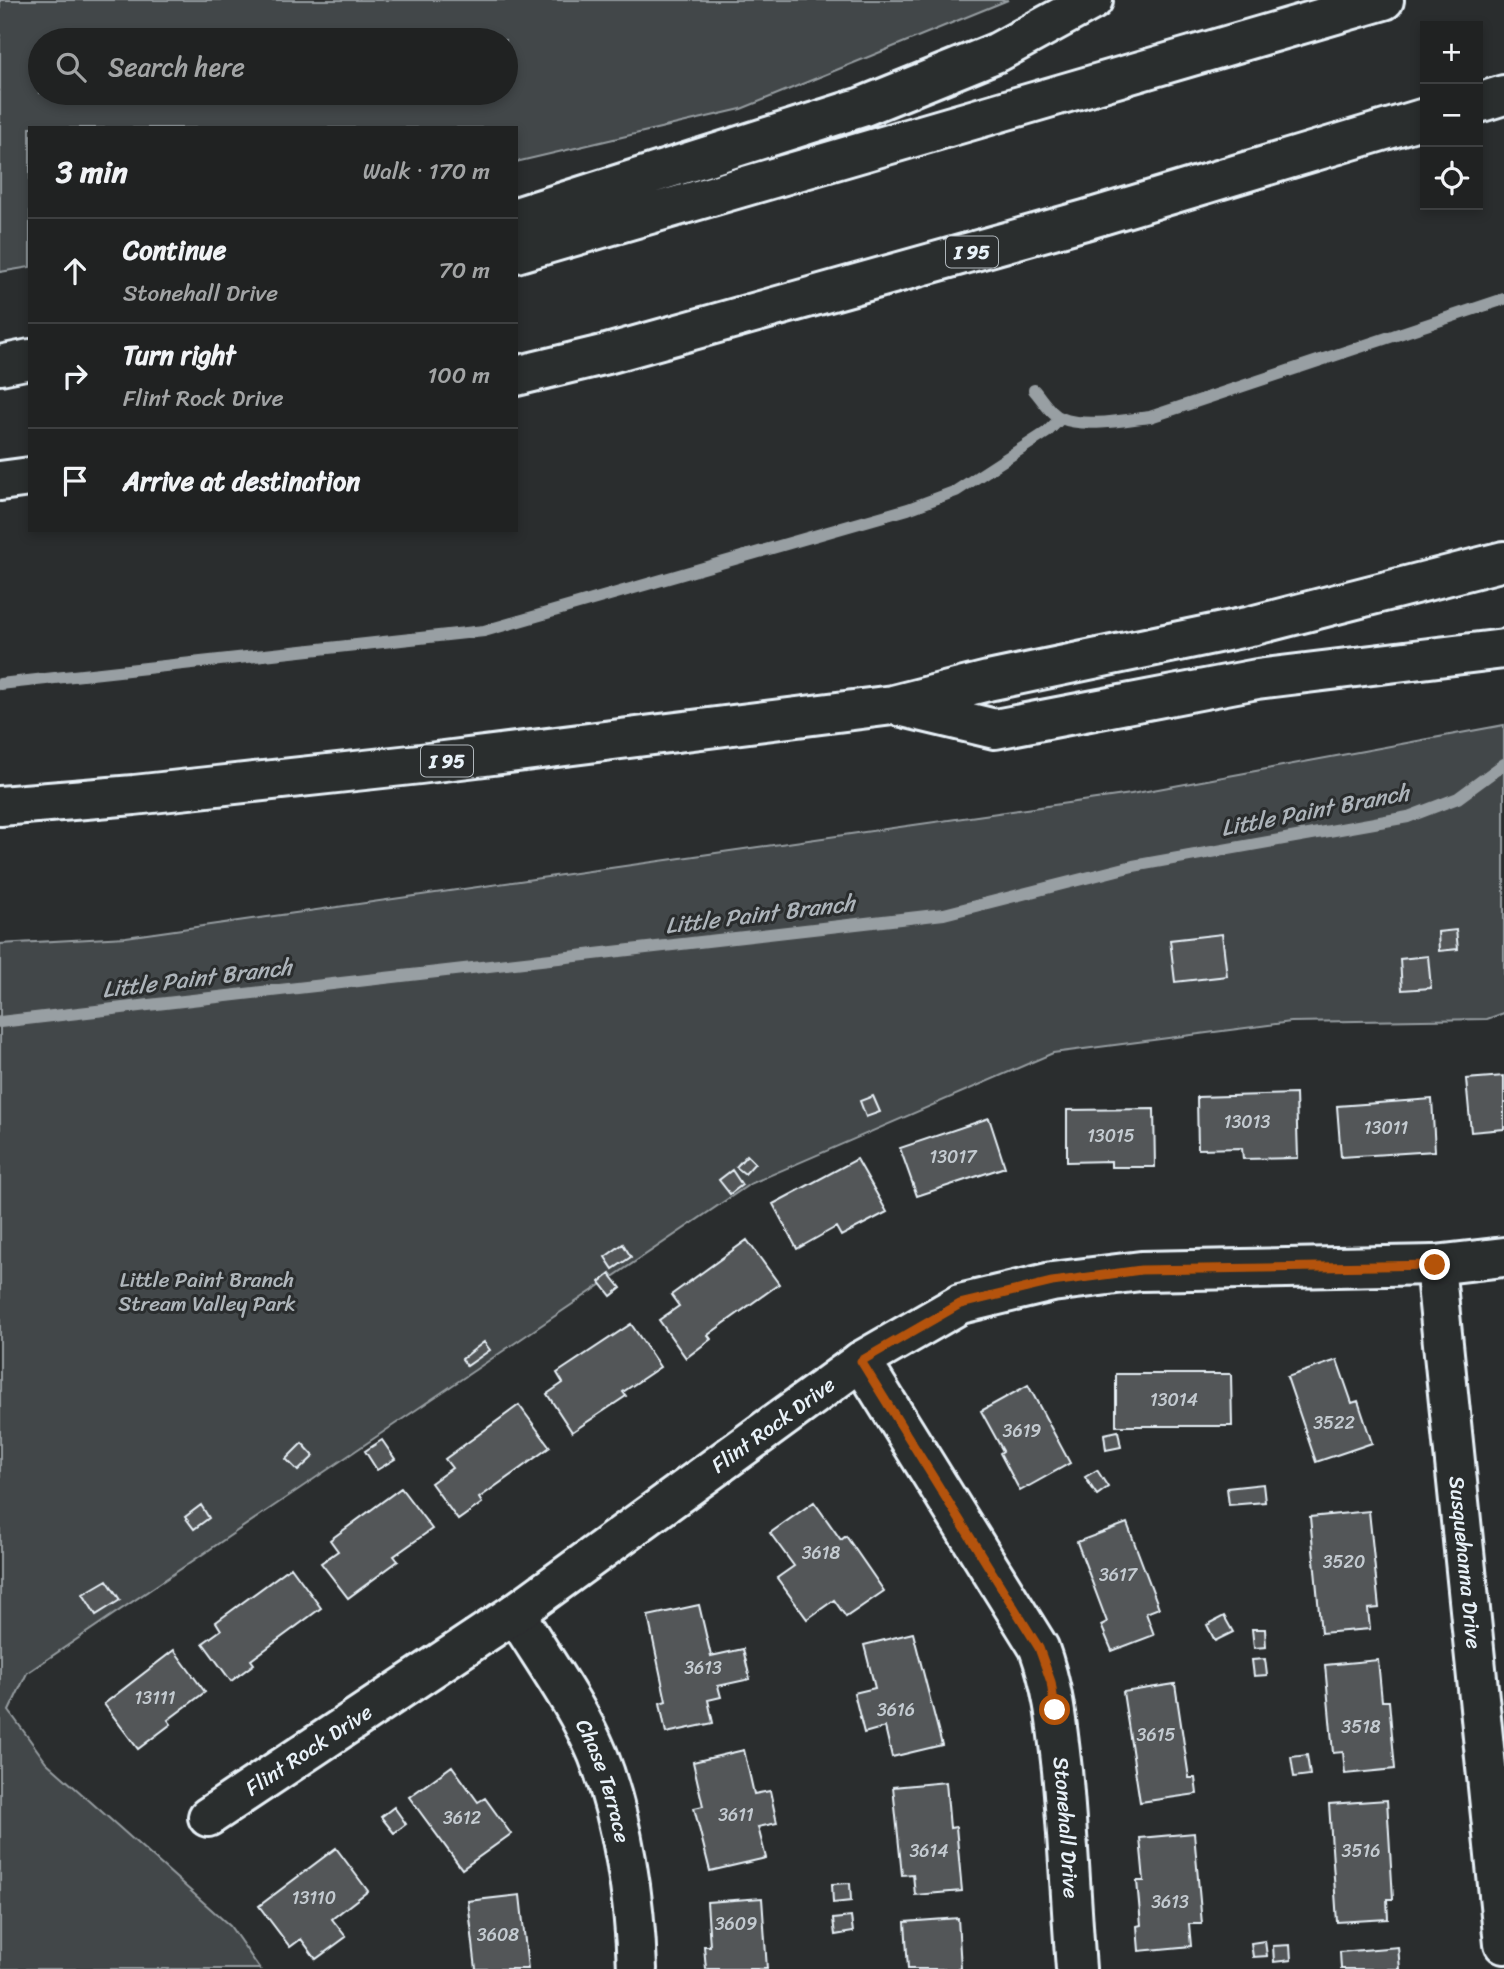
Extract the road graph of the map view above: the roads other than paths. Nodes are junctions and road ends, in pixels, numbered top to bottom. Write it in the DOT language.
graph roads {
  1 [pos="1093,0"];
  2 [pos="1384,0"];
  3 [pos="1504,95"];
  4 [pos="1483,101"];
  5 [pos="1420,120"];
  6 [pos="518,216"];
  7 [pos="518,252"];
  8 [pos="28,359"];
  9 [pos="0,365"];
  10 [pos="518,376"];
  11 [pos="28,377"];
  12 [pos="0,382"];
  13 [pos="28,477"];
  14 [pos="0,481"];
  15 [pos="1504,561"];
  16 [pos="1504,649"];
  17 [pos="893,705"];
  18 [pos="0,806"];
  19 [pos="1504,1257"];
  20 [pos="1435,1265"];
  21 [pos="861,1361"];
  22 [pos="515,1613"];
  23 [pos="208,1817"];
  24 [pos="1504,1944"];
  25 [pos="637,1969"];
  26 [pos="1076,1969"];
  1 -- 6 [label="main road"];
  2 -- 7 [label="main road"];
  3 -- 4 [label="main road"];
  5 -- 10 [label="main road, I 95"];
  8 -- 9 [label="main road"];
  11 -- 12 [label="main road"];
  13 -- 14 [label="main road"];
  15 -- 17 [label="main road, I 95"];
  16 -- 17 [label="main road"];
  17 -- 18 [label="main road, I 95"];
  19 -- 20 [label="main road, Flint Rock Drive"];
  20 -- 21 [label="main road, Flint Rock Drive"];
  20 -- 24 [label="main road, Susquehanna Drive"];
  21 -- 22 [label="main road, Flint Rock Drive"];
  21 -- 26 [label="main road, Stonehall Drive"];
  22 -- 23 [label="main road, Flint Rock Drive"];
  22 -- 25 [label="main road, Chase Terrace"];
}
